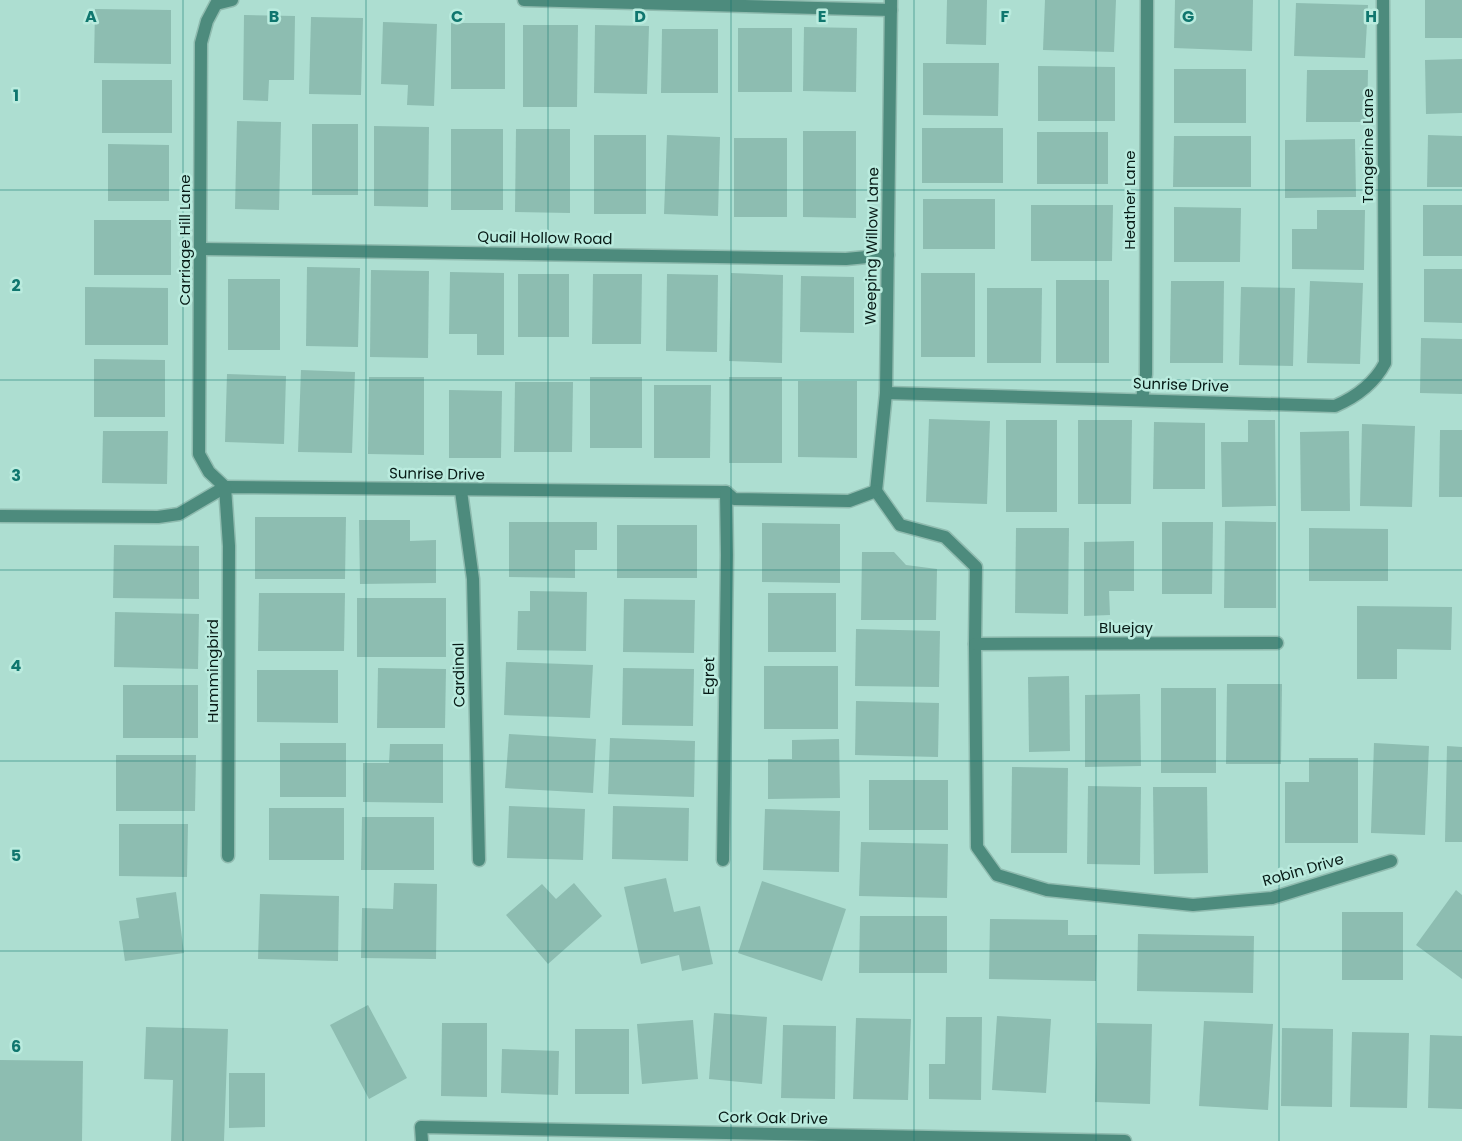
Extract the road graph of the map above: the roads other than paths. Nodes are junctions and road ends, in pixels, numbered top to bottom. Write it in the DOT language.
graph roads {
  1 [pos="232,0"];
  2 [pos="524,0"];
  3 [pos="1147,0"];
  4 [pos="1384,0"];
  5 [pos="891,5"];
  6 [pos="201,249"];
  7 [pos="888,255"];
  8 [pos="1385,292"];
  9 [pos="886,392"];
  10 [pos="1142,400"];
  11 [pos="225,488"];
  12 [pos="461,491"];
  13 [pos="876,491"];
  14 [pos="726,492"];
  15 [pos="0,516"];
  16 [pos="1277,643"];
  17 [pos="975,644"];
  18 [pos="228,856"];
  19 [pos="480,860"];
  20 [pos="723,860"];
  21 [pos="1391,861"];
  22 [pos="661,1136"];
  23 [pos="908,1139"];
  24 [pos="422,1141"];
  25 [pos="1125,1141"];
  1 -- 6 [label="street, Carriage Hill Lane"];
  2 -- 5 [label="street"];
  3 -- 10 [label="street, Heather Lane"];
  4 -- 8 [label="street, Tangerine Lane"];
  5 -- 7 [label="street, Weeping Willow Lane"];
  6 -- 7 [label="street, Quail Hollow Road"];
  6 -- 11 [label="street, Carriage Hill Lane"];
  7 -- 9 [label="street, Weeping Willow Lane"];
  8 -- 10 [label="street, Sunrise Drive"];
  9 -- 10 [label="street, Sunrise Drive"];
  9 -- 13 [label="street, Weeping Willow Lane"];
  11 -- 12 [label="street, Sunrise Drive"];
  11 -- 15 [label="street"];
  11 -- 18 [label="street, Hummingbird"];
  12 -- 14 [label="street, Sunrise Drive"];
  12 -- 19 [label="street, Cardinal"];
  13 -- 14 [label="street, Sunrise Drive"];
  13 -- 17 [label="street, Robin Drive"];
  14 -- 20 [label="street, Egret"];
  16 -- 17 [label="street, Bluejay"];
  17 -- 21 [label="street, Robin Drive"];
  22 -- 23 [label="street, Cork Oak Drive"];
  22 -- 24 [label="street, Cork Oak Drive"];
  23 -- 25 [label="street, Cork Oak Drive"];
}
